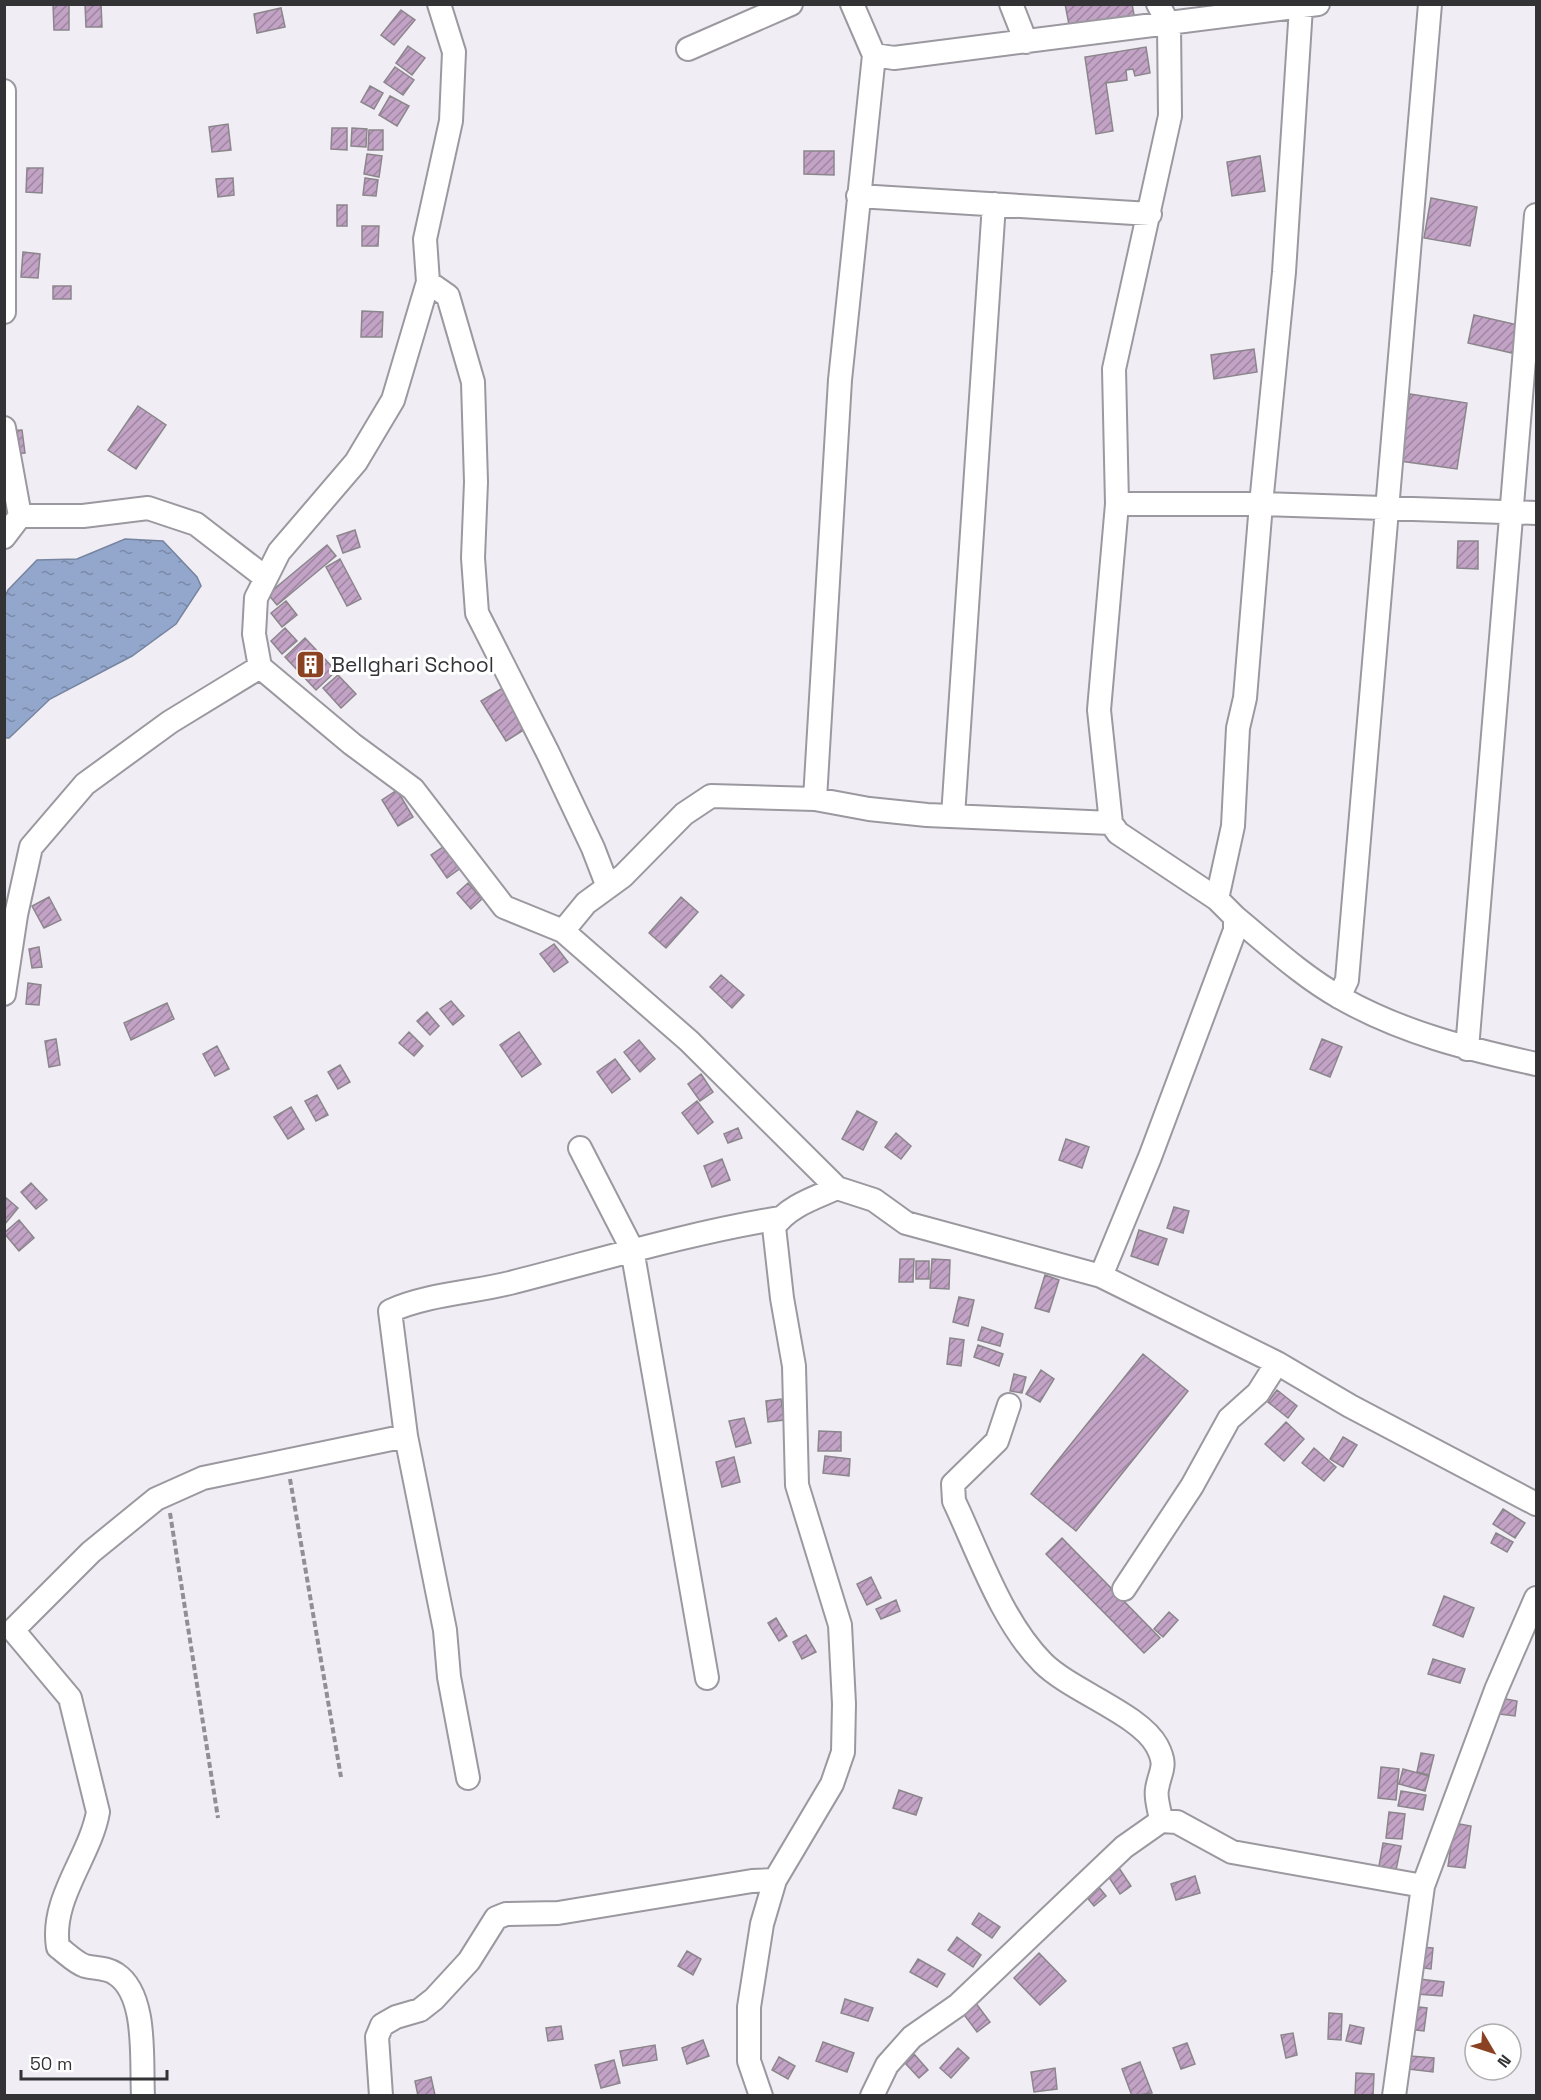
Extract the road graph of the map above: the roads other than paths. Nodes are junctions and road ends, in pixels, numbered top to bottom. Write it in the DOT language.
graph roads {
  1 [pos="439,4"];
  2 [pos="792,4"];
  3 [pos="852,4"];
  4 [pos="1011,4"];
  5 [pos="1158,4"];
  6 [pos="1430,4"];
  7 [pos="1309,6"];
  8 [pos="1169,25"];
  9 [pos="1026,42"];
  10 [pos="688,50"];
  11 [pos="874,55"];
  12 [pos="4,91"];
  13 [pos="858,196"];
  14 [pos="994,204"];
  15 [pos="1150,214"];
  16 [pos="1536,215"];
  17 [pos="428,282"];
  18 [pos="4,312"];
  19 [pos="4,428"];
  20 [pos="1117,504"];
  21 [pos="1261,504"];
  22 [pos="1387,508"];
  23 [pos="1510,512"];
  24 [pos="1536,513"];
  25 [pos="20,516"];
  26 [pos="4,537"];
  27 [pos="266,578"];
  28 [pos="260,667"];
  29 [pos="815,800"];
  30 [pos="953,816"];
  31 [pos="1111,824"];
  32 [pos="608,887"];
  33 [pos="1216,899"];
  34 [pos="1235,917"];
  35 [pos="563,931"];
  36 [pos="4,994"];
  37 [pos="1339,997"];
  38 [pos="1467,1049"];
  39 [pos="1536,1064"];
  40 [pos="580,1148"];
  41 [pos="837,1188"];
  42 [pos="780,1218"];
  43 [pos="632,1249"];
  44 [pos="1101,1276"];
  45 [pos="1276,1363"];
  46 [pos="1009,1405"];
  47 [pos="406,1436"];
  48 [pos="1536,1504"];
  49 [pos="1124,1589"];
  50 [pos="1536,1598"];
  51 [pos="707,1678"];
  52 [pos="468,1778"];
  53 [pos="1161,1821"];
  54 [pos="775,1880"];
  55 [pos="1423,1886"];
  56 [pos="142,2096"];
  57 [pos="381,2096"];
  58 [pos="761,2096"];
  59 [pos="872,2096"];
  60 [pos="1394,2096"];
  1 -- 17 [label="street"];
  2 -- 10 [label="street"];
  3 -- 11 [label="street"];
  4 -- 9 [label="street"];
  5 -- 8 [label="street"];
  6 -- 22 [label="street"];
  7 -- 8 [label="street"];
  7 -- 21 [label="street"];
  8 -- 9 [label="street"];
  8 -- 15 [label="street"];
  9 -- 11 [label="street"];
  11 -- 13 [label="street"];
  12 -- 18 [label="street"];
  13 -- 14 [label="street"];
  13 -- 29 [label="street"];
  14 -- 15 [label="street"];
  14 -- 30 [label="street"];
  15 -- 20 [label="street"];
  16 -- 23 [label="street"];
  17 -- 27 [label="street"];
  17 -- 32 [label="street"];
  19 -- 25 [label="street"];
  20 -- 21 [label="street"];
  20 -- 31 [label="street"];
  21 -- 22 [label="street"];
  21 -- 33 [label="street"];
  22 -- 23 [label="street"];
  22 -- 37 [label="street"];
  23 -- 24 [label="street"];
  23 -- 38 [label="street"];
  25 -- 26 [label="street"];
  25 -- 27 [label="street"];
  27 -- 28 [label="street"];
  28 -- 35 [label="street"];
  28 -- 36 [label="street"];
  29 -- 30 [label="street"];
  29 -- 32 [label="street"];
  30 -- 31 [label="street"];
  31 -- 33 [label="street"];
  32 -- 35 [label="street"];
  33 -- 34 [label="street"];
  34 -- 37 [label="street"];
  34 -- 44 [label="street"];
  35 -- 41 [label="street"];
  37 -- 38 [label="street"];
  38 -- 39 [label="street"];
  40 -- 43 [label="street"];
  41 -- 42 [label="street"];
  41 -- 44 [label="street"];
  42 -- 43 [label="street"];
  42 -- 54 [label="street"];
  43 -- 47 [label="street"];
  43 -- 51 [label="street"];
  44 -- 45 [label="street"];
  45 -- 48 [label="street"];
  45 -- 49 [label="street"];
  46 -- 53 [label="street"];
  47 -- 52 [label="street"];
  47 -- 56 [label="street"];
  50 -- 55 [label="street"];
  53 -- 55 [label="street"];
  53 -- 59 [label="street"];
  54 -- 57 [label="street"];
  54 -- 58 [label="street"];
  55 -- 60 [label="street"];
}
